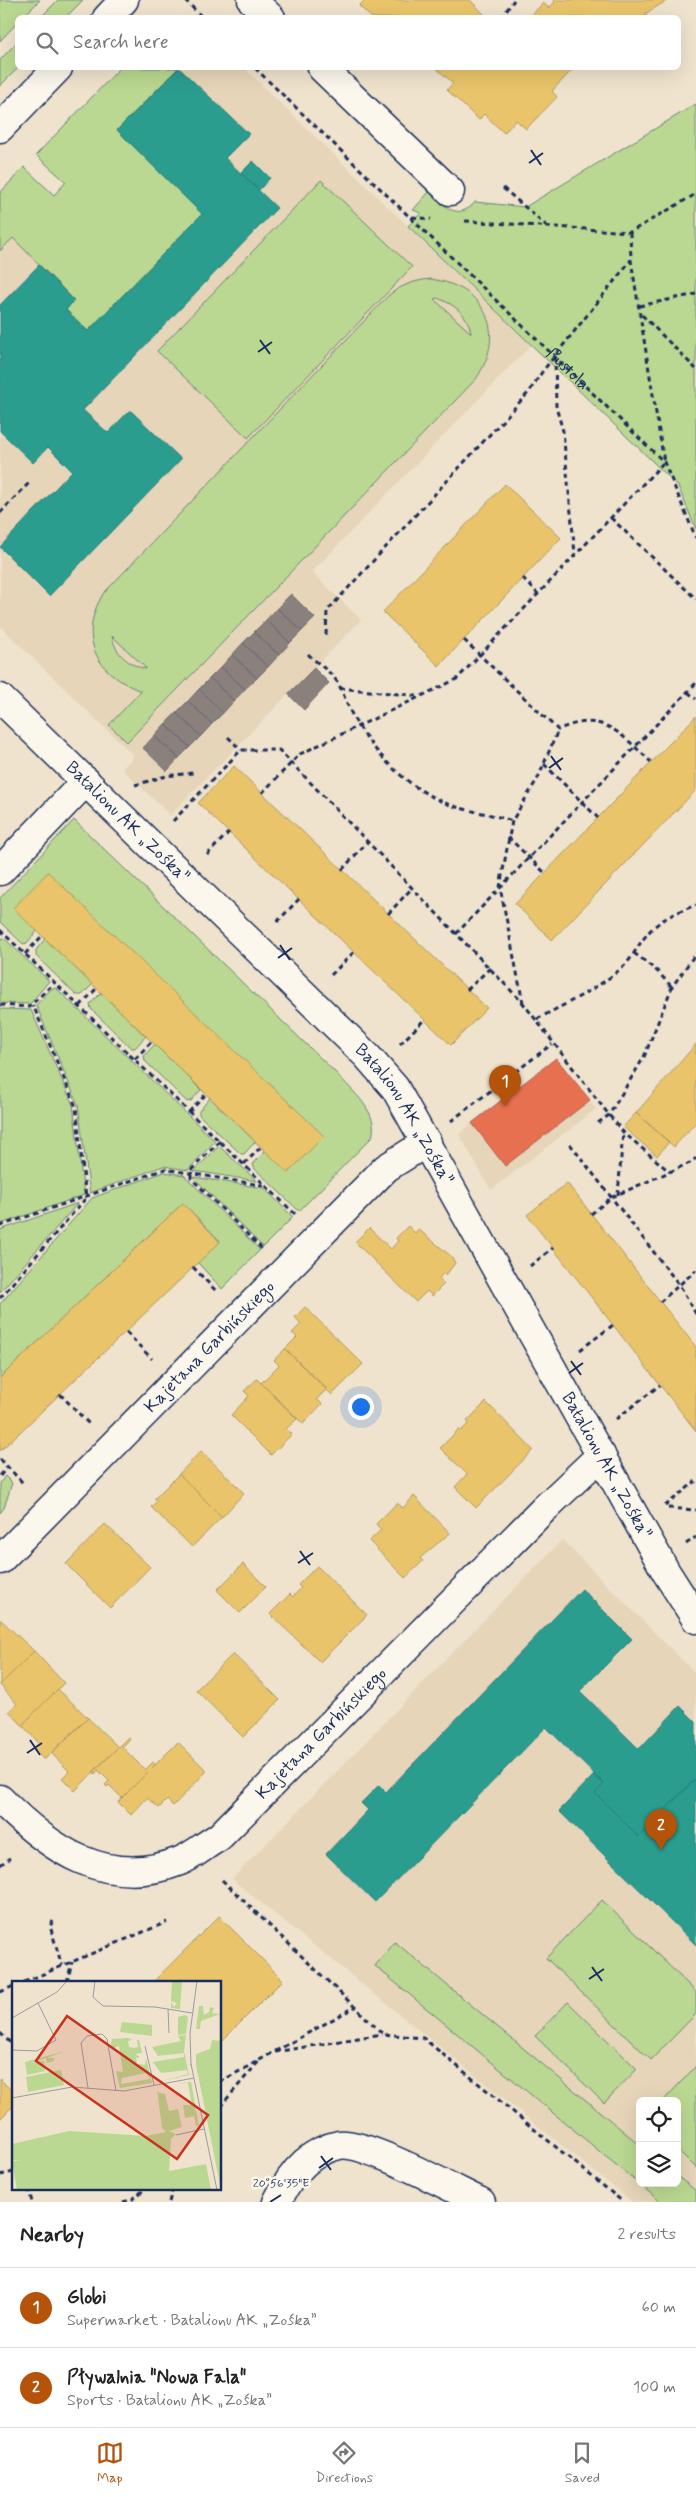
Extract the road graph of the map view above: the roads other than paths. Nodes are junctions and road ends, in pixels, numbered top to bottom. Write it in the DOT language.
graph roads {
  1 [pos="124,0"];
  2 [pos="252,0"];
  3 [pos="110,15"];
  4 [pos="267,15"];
  5 [pos="56,70"];
  6 [pos="324,70"];
  7 [pos="0,128"];
  8 [pos="450,191"];
  9 [pos="0,698"];
  10 [pos="86,781"];
  11 [pos="0,871"];
  12 [pos="437,1133"];
  13 [pos="601,1455"];
  14 [pos="0,1560"];
  15 [pos="696,1619"];
  16 [pos="0,1799"];
  17 [pos="278,2202"];
  18 [pos="481,2202"];
  1 -- 3 [label="street"];
  2 -- 4 [label="street"];
  5 -- 7 [label="street"];
  6 -- 8 [label="street"];
  9 -- 10 [label="street, Batalionu AK „Zośka”"];
  10 -- 11 [label="street"];
  10 -- 12 [label="street, Batalionu AK „Zośka”"];
  12 -- 13 [label="street, Batalionu AK „Zośka”"];
  12 -- 14 [label="street, Kajetana Garbińskiego"];
  13 -- 15 [label="street, Batalionu AK „Zośka”"];
  13 -- 16 [label="street, Kajetana Garbińskiego"];
  17 -- 18 [label="street"];
}
